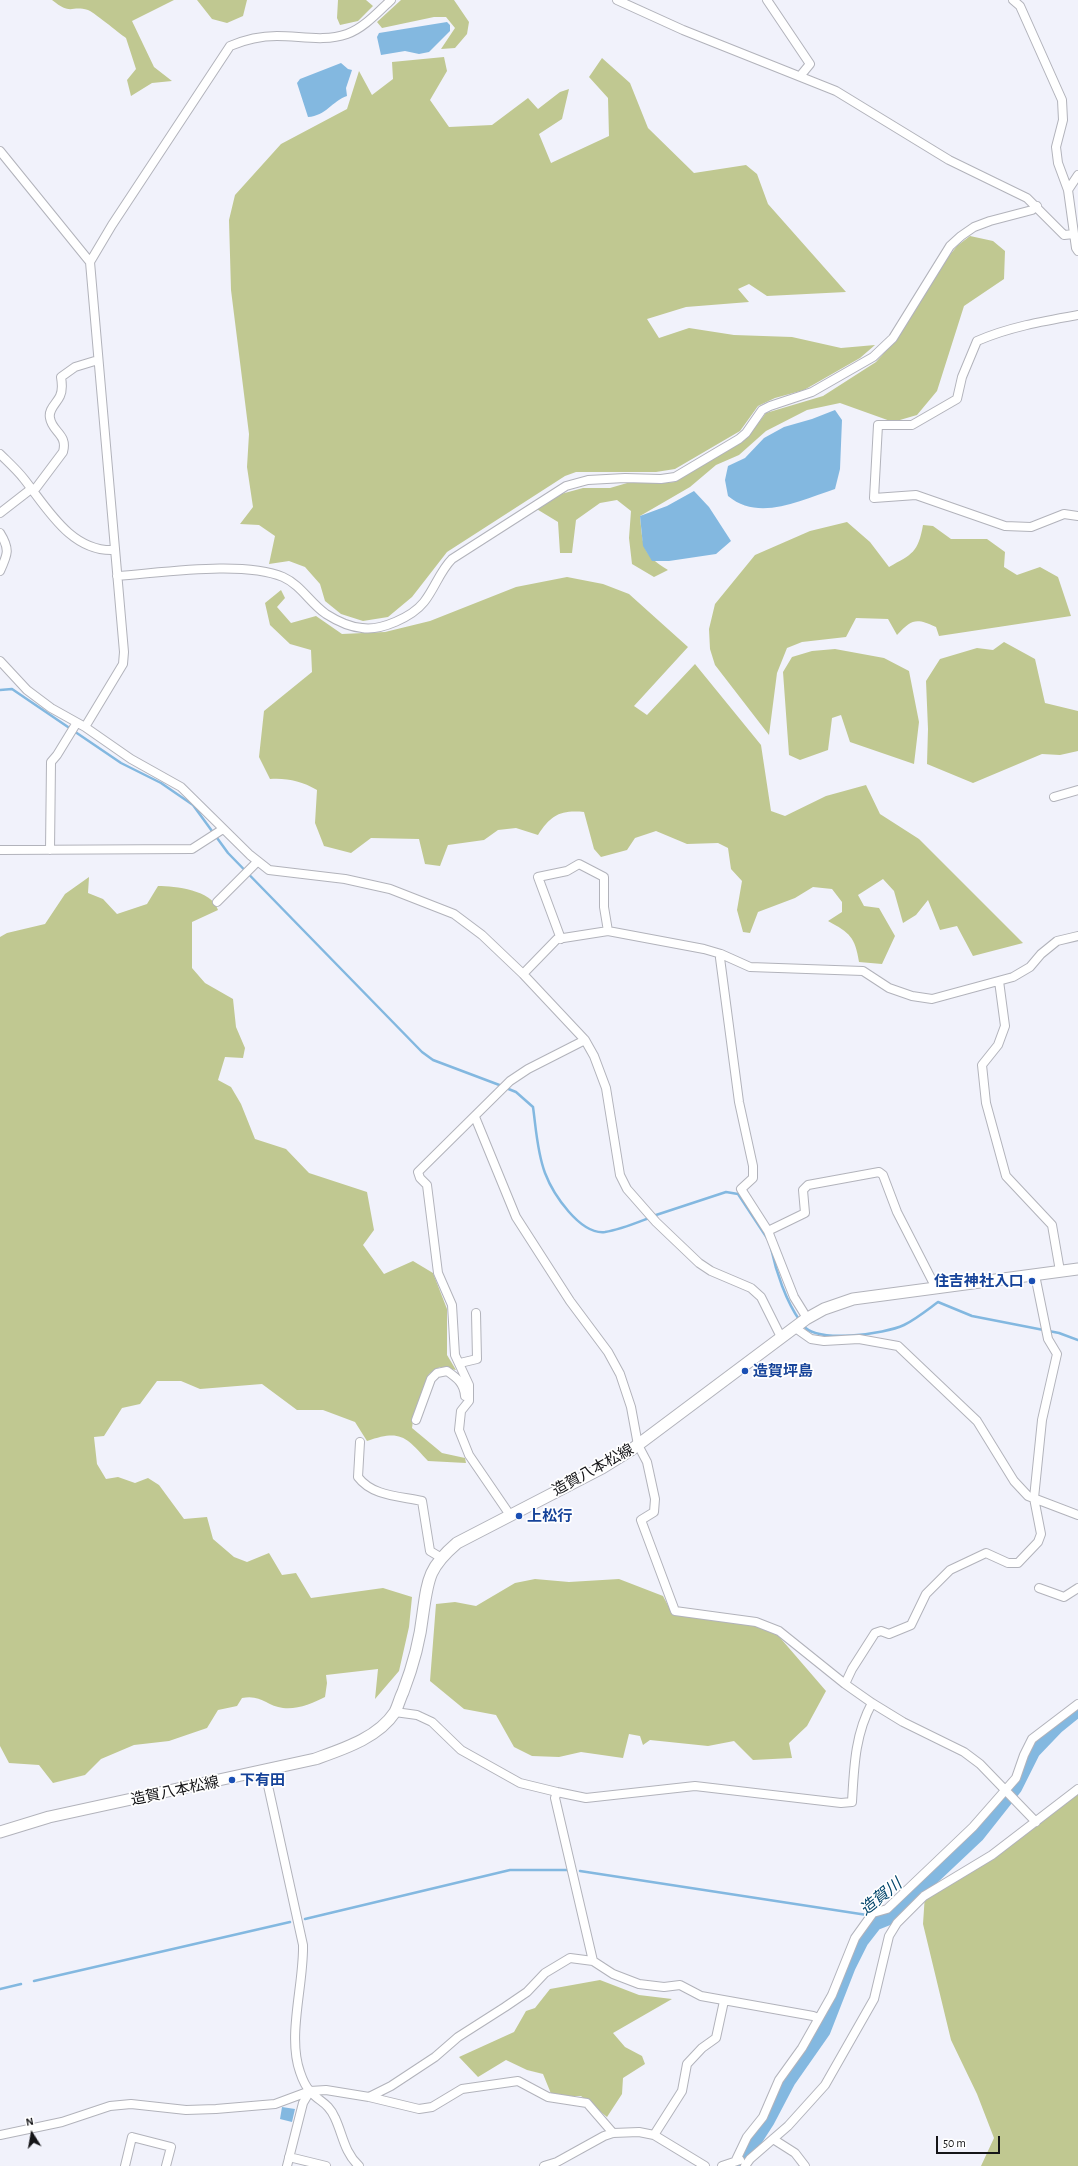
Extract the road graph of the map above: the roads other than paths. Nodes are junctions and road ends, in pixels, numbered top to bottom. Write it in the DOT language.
graph roads {
  1 [pos="390,0"];
  2 [pos="617,0"];
  3 [pos="767,0"];
  4 [pos="1013,0"];
  5 [pos="801,75"];
  6 [pos="0,151"];
  7 [pos="3,160"];
  8 [pos="1078,175"];
  9 [pos="1068,190"];
  10 [pos="1037,206"];
  11 [pos="1074,234"];
  12 [pos="1078,251"];
  13 [pos="90,262"];
  14 [pos="1078,315"];
  15 [pos="98,360"];
  16 [pos="0,454"];
  17 [pos="31,489"];
  18 [pos="0,513"];
  19 [pos="1078,516"];
  20 [pos="0,533"];
  21 [pos="114,550"];
  22 [pos="0,571"];
  23 [pos="117,576"];
  24 [pos="0,661"];
  25 [pos="76,724"];
  26 [pos="85,728"];
  27 [pos="1078,790"];
  28 [pos="1054,797"];
  29 [pos="226,834"];
  30 [pos="0,850"];
  31 [pos="50,850"];
  32 [pos="254,865"];
  33 [pos="217,902"];
  34 [pos="608,931"];
  35 [pos="1078,936"];
  36 [pos="561,939"];
  37 [pos="721,954"];
  38 [pos="523,974"];
  39 [pos="999,981"];
  40 [pos="585,1040"];
  41 [pos="475,1117"];
  42 [pos="768,1231"];
  43 [pos="1078,1269"];
  44 [pos="1060,1271"];
  45 [pos="1036,1275"];
  46 [pos="936,1288"];
  47 [pos="476,1313"];
  48 [pos="807,1318"];
  49 [pos="795,1326"];
  50 [pos="781,1337"];
  51 [pos="460,1363"];
  52 [pos="469,1401"];
  53 [pos="416,1420"];
  54 [pos="360,1442"];
  55 [pos="638,1445"];
  56 [pos="1034,1498"];
  57 [pos="510,1515"];
  58 [pos="1078,1515"];
  59 [pos="440,1557"];
  60 [pos="1040,1588"];
  61 [pos="1078,1588"];
  62 [pos="845,1684"];
  63 [pos="872,1703"];
  64 [pos="1078,1704"];
  65 [pos="395,1712"];
  66 [pos="265,1772"];
  67 [pos="1078,1789"];
  68 [pos="557,1792"];
  69 [pos="1009,1794"];
  70 [pos="1036,1822"];
  71 [pos="0,1832"];
  72 [pos="592,1961"];
  73 [pos="724,2001"];
  74 [pos="818,2018"];
  75 [pos="310,2091"];
  76 [pos="369,2097"];
  77 [pos="613,2133"];
  78 [pos="0,2135"];
  79 [pos="654,2135"];
  80 [pos="774,2139"];
  81 [pos="289,2157"];
  82 [pos="743,2161"];
  83 [pos="125,2166"];
  84 [pos="166,2166"];
  85 [pos="287,2166"];
  86 [pos="326,2166"];
  87 [pos="359,2166"];
  88 [pos="544,2166"];
  89 [pos="705,2166"];
  90 [pos="722,2166"];
  91 [pos="805,2166"];
  1 -- 13 [label="street"];
  2 -- 5 [label="street"];
  3 -- 5 [label="street"];
  4 -- 9 [label="street"];
  5 -- 10 [label="street"];
  6 -- 7 [label="street"];
  7 -- 13 [label="street"];
  8 -- 9 [label="street"];
  9 -- 11 [label="street"];
  10 -- 11 [label="street"];
  10 -- 23 [label="street"];
  11 -- 12 [label="street"];
  13 -- 15 [label="street"];
  14 -- 19 [label="street"];
  15 -- 17 [label="street"];
  15 -- 21 [label="street"];
  16 -- 17 [label="street"];
  17 -- 18 [label="street"];
  17 -- 21 [label="street"];
  20 -- 22 [label="street"];
  21 -- 23 [label="street"];
  23 -- 26 [label="street"];
  24 -- 25 [label="street"];
  25 -- 26 [label="street"];
  25 -- 31 [label="street"];
  26 -- 29 [label="street"];
  27 -- 28 [label="street"];
  29 -- 31 [label="street"];
  29 -- 32 [label="street"];
  30 -- 31 [label="street"];
  32 -- 33 [label="street"];
  32 -- 38 [label="street"];
  34 -- 36 [label="street"];
  34 -- 36 [label="street"];
  34 -- 37 [label="street"];
  35 -- 39 [label="street"];
  36 -- 38 [label="street"];
  37 -- 39 [label="street"];
  37 -- 42 [label="street"];
  38 -- 40 [label="street"];
  39 -- 44 [label="street"];
  40 -- 41 [label="street"];
  40 -- 50 [label="street"];
  41 -- 51 [label="street"];
  41 -- 55 [label="street"];
  42 -- 46 [label="street"];
  42 -- 48 [label="street"];
  43 -- 44 [label="main road, 造賀八本松線"];
  44 -- 45 [label="main road, 造賀八本松線"];
  45 -- 46 [label="main road, 造賀八本松線"];
  45 -- 56 [label="street"];
  46 -- 48 [label="main road, 造賀八本松線"];
  47 -- 51 [label="street"];
  48 -- 49 [label="main road, 造賀八本松線"];
  49 -- 50 [label="main road, 造賀八本松線"];
  49 -- 56 [label="street"];
  50 -- 55 [label="main road, 造賀八本松線"];
  51 -- 52 [label="street"];
  52 -- 53 [label="street"];
  52 -- 57 [label="street"];
  54 -- 59 [label="street"];
  55 -- 57 [label="main road, 造賀八本松線"];
  55 -- 62 [label="street"];
  56 -- 58 [label="street"];
  56 -- 62 [label="street"];
  57 -- 59 [label="main road, 造賀八本松線"];
  59 -- 65 [label="main road, 造賀八本松線"];
  60 -- 61 [label="street"];
  62 -- 63 [label="street"];
  63 -- 68 [label="street"];
  63 -- 69 [label="street"];
  64 -- 69 [label="street"];
  65 -- 66 [label="main road, 造賀八本松線"];
  65 -- 68 [label="street"];
  66 -- 71 [label="main road, 造賀八本松線"];
  66 -- 75 [label="street"];
  67 -- 70 [label="street"];
  68 -- 72 [label="street"];
  69 -- 70 [label="street"];
  69 -- 74 [label="street"];
  70 -- 80 [label="street"];
  72 -- 73 [label="street"];
  72 -- 76 [label="street"];
  73 -- 74 [label="street"];
  73 -- 79 [label="street"];
  74 -- 82 [label="street"];
  75 -- 76 [label="street"];
  75 -- 78 [label="street"];
  75 -- 81 [label="street"];
  75 -- 87 [label="street"];
  76 -- 77 [label="street"];
  77 -- 79 [label="street"];
  77 -- 88 [label="street"];
  79 -- 89 [label="street"];
  80 -- 82 [label="street"];
  80 -- 91 [label="street"];
  81 -- 85 [label="street"];
  81 -- 86 [label="street"];
  82 -- 90 [label="street"];
  83 -- 84 [label="street"];
}
